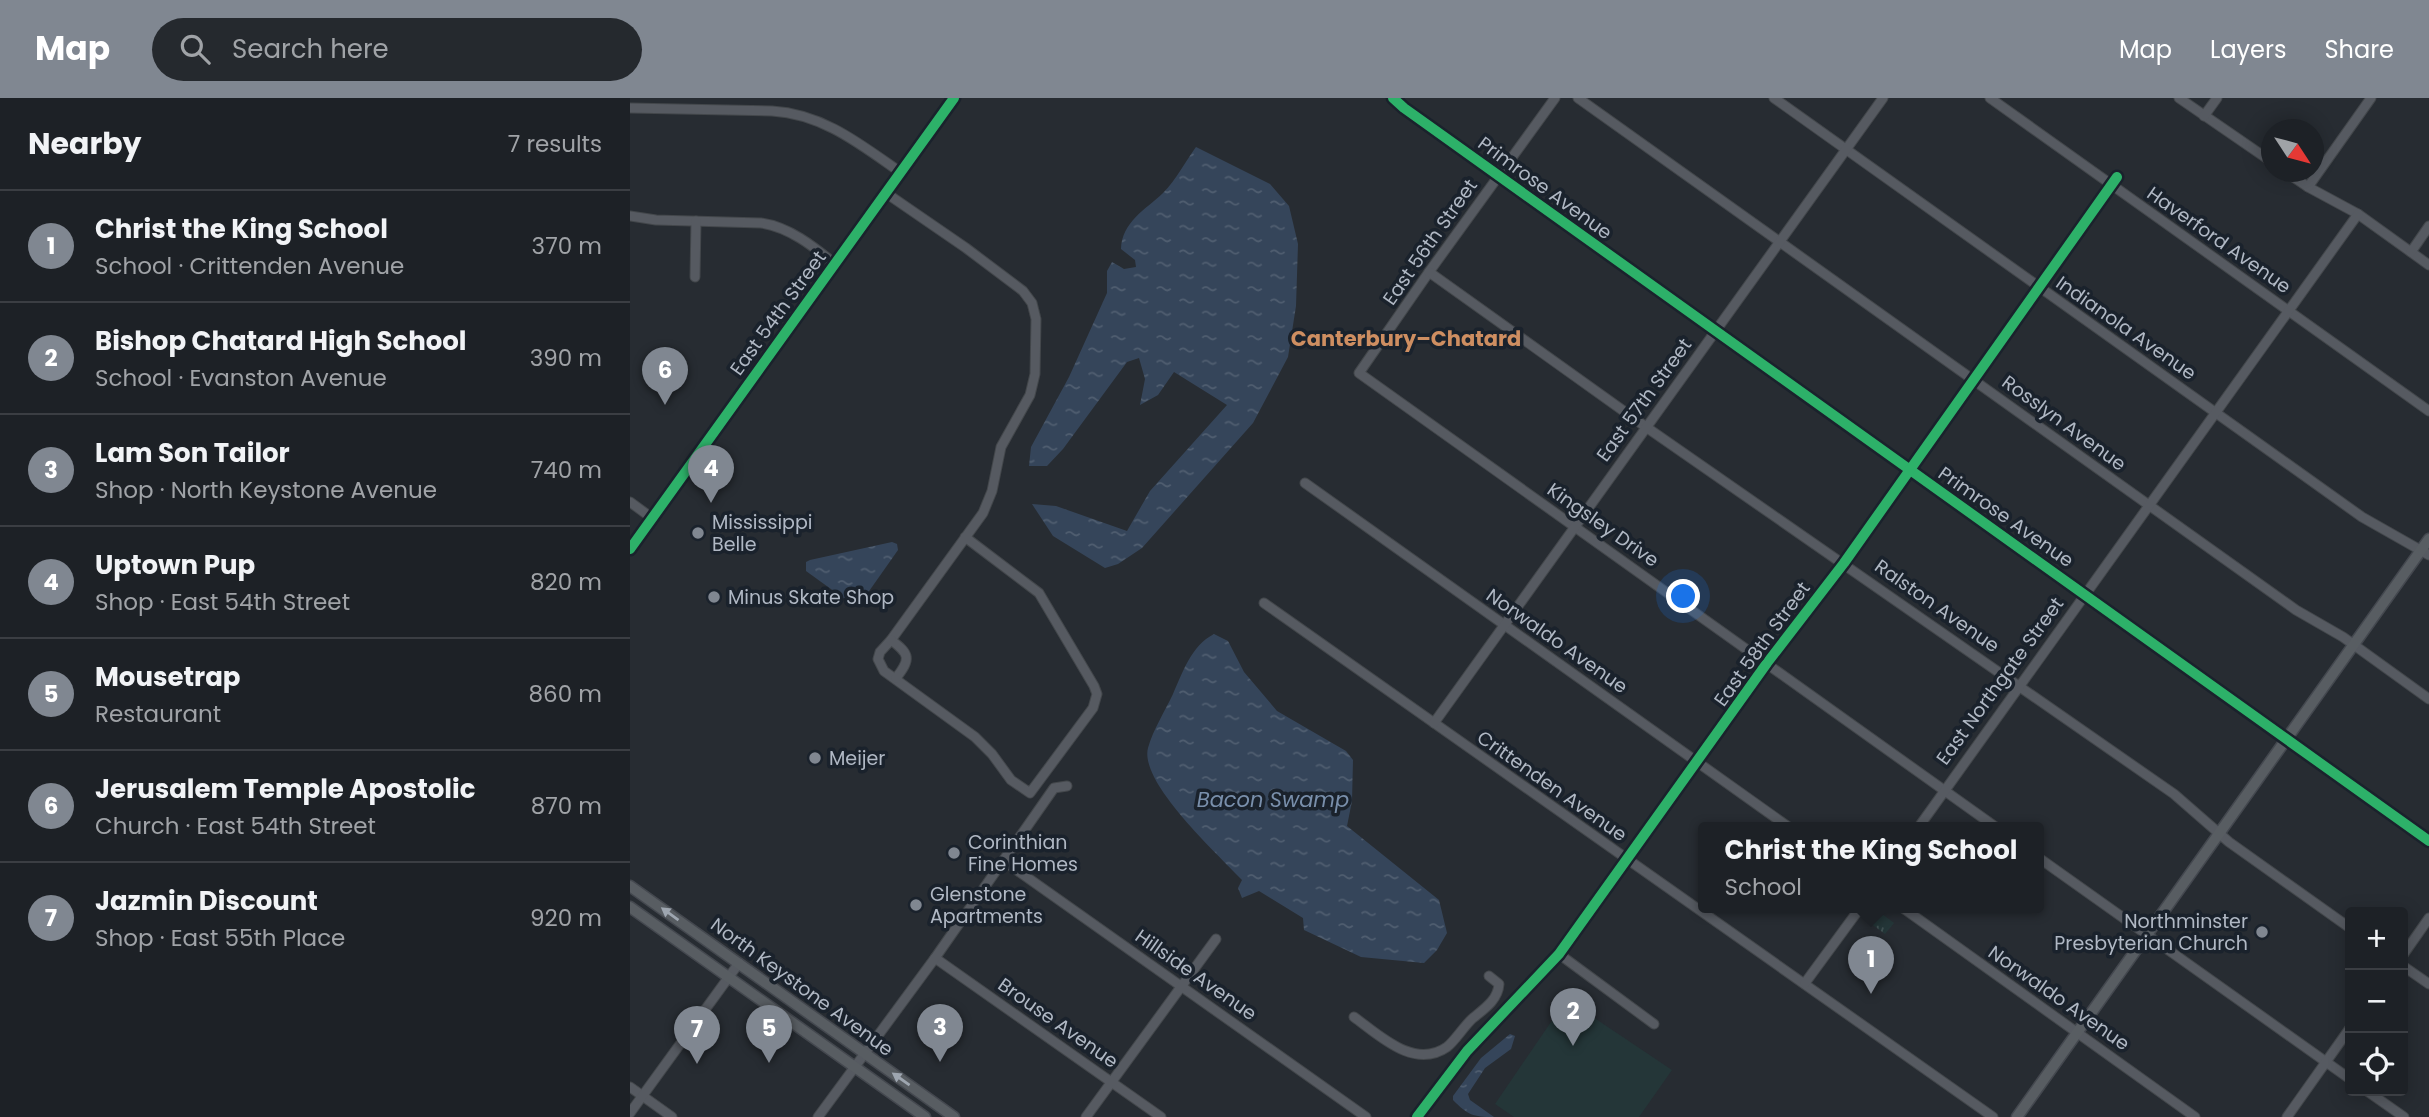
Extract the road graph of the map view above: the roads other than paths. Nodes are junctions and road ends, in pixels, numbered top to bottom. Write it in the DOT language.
graph roads {
  1 [pos="954,98"];
  2 [pos="1394,98"];
  3 [pos="1555,98"];
  4 [pos="1578,98"];
  5 [pos="1774,98"];
  6 [pos="1883,98"];
  7 [pos="1990,98"];
  8 [pos="2179,98"];
  9 [pos="2217,98"];
  10 [pos="2371,98"];
  11 [pos="630,108"];
  12 [pos="2204,116"];
  13 [pos="1846,150"];
  14 [pos="2261,155"];
  15 [pos="900,172"];
  16 [pos="1499,176"];
  17 [pos="2114,181"];
  18 [pos="2301,182"];
  19 [pos="2308,187"];
  20 [pos="886,193"];
  21 [pos="2358,214"];
  22 [pos="630,216"];
  23 [pos="696,221"];
  24 [pos="2429,226"];
  25 [pos="1780,242"];
  26 [pos="2411,251"];
  27 [pos="835,264"];
  28 [pos="2429,265"];
  29 [pos="1429,272"];
  30 [pos="695,276"];
  31 [pos="2038,287"];
  32 [pos="2288,311"];
  33 [pos="1715,332"];
  34 [pos="1359,373"];
  35 [pos="1973,379"];
  36 [pos="2429,411"];
  37 [pos="2215,413"];
  38 [pos="1646,427"];
  39 [pos="1910,470"];
  40 [pos="1304,483"];
  41 [pos="630,502"];
  42 [pos="2148,506"];
  43 [pos="652,518"];
  44 [pos="1575,526"];
  45 [pos="965,537"];
  46 [pos="2429,539"];
  47 [pos="630,549"];
  48 [pos="2425,552"];
  49 [pos="1844,563"];
  50 [pos="2084,594"];
  51 [pos="1264,603"];
  52 [pos="1504,625"];
  53 [pos="891,640"];
  54 [pos="2353,645"];
  55 [pos="1767,663"];
  56 [pos="896,678"];
  57 [pos="2020,685"];
  58 [pos="2429,699"];
  59 [pos="1434,723"];
  60 [pos="2286,739"];
  61 [pos="1698,762"];
  62 [pos="1067,786"];
  63 [pos="1944,790"];
  64 [pos="1782,822"];
  65 [pos="1922,822"];
  66 [pos="1989,822"];
  67 [pos="2219,834"];
  68 [pos="2429,841"];
  69 [pos="1625,860"];
  70 [pos="1004,862"];
  71 [pos="2044,862"];
  72 [pos="630,886"];
  73 [pos="630,906"];
  74 [pos="1698,910"];
  75 [pos="1703,913"];
  76 [pos="1856,913"];
  77 [pos="1910,913"];
  78 [pos="2429,918"];
  79 [pos="2345,924"];
  80 [pos="2147,935"];
  81 [pos="1216,939"];
  82 [pos="2408,948"];
  83 [pos="1559,954"];
  84 [pos="935,958"];
  85 [pos="739,964"];
  86 [pos="2408,969"];
  87 [pos="1489,976"];
  88 [pos="729,977"];
  89 [pos="1805,983"];
  90 [pos="2429,984"];
  91 [pos="1181,985"];
  92 [pos="1354,1017"];
  93 [pos="1654,1024"];
  94 [pos="2077,1032"];
  95 [pos="2346,1033"];
  96 [pos="1453,1040"];
  97 [pos="1467,1051"];
  98 [pos="865,1054"];
  99 [pos="2326,1062"];
  100 [pos="854,1066"];
  101 [pos="2345,1075"];
  102 [pos="1111,1082"];
  103 [pos="630,1087"];
  104 [pos="643,1096"];
  105 [pos="2374,1096"];
  106 [pos="630,1114"];
  107 [pos="672,1117"];
  108 [pos="818,1117"];
  109 [pos="925,1117"];
  110 [pos="954,1117"];
  111 [pos="1086,1117"];
  112 [pos="1161,1117"];
  113 [pos="1366,1117"];
  114 [pos="1417,1117"];
  115 [pos="1993,1117"];
  116 [pos="2017,1117"];
  117 [pos="2195,1117"];
  118 [pos="2287,1117"];
  119 [pos="2404,1117"];
  1 -- 15 [label="street, East 54th Street"];
  2 -- 16 [label="street, Primrose Avenue"];
  3 -- 16 [label="street, East 56th Street"];
  4 -- 25 [label="street, Rosslyn Avenue"];
  5 -- 13 [label="street, Indianola Avenue"];
  6 -- 13 [label="street, East 57th Street"];
  7 -- 17 [label="street, Haverford Avenue"];
  8 -- 12 [label="street"];
  9 -- 12 [label="street"];
  10 -- 19 [label="street"];
  11 -- 15 [label="street"];
  12 -- 14 [label="street"];
  13 -- 25 [label="street, East 57th Street"];
  13 -- 31 [label="street, Indianola Avenue"];
  15 -- 20 [label="street, East 54th Street"];
  16 -- 29 [label="street, East 56th Street"];
  16 -- 33 [label="street, Primrose Avenue"];
  17 -- 31 [label="street, East 58th Street"];
  17 -- 32 [label="street, Haverford Avenue"];
  18 -- 19 [label="street"];
  19 -- 21 [label="street"];
  20 -- 27 [label="street, East 54th Street"];
  20 -- 45 [label="street"];
  21 -- 26 [label="street"];
  21 -- 32 [label="street, East Northgate Street"];
  22 -- 23 [label="street"];
  23 -- 27 [label="street"];
  23 -- 30 [label="street"];
  24 -- 26 [label="street"];
  25 -- 33 [label="street, East 57th Street"];
  25 -- 35 [label="street, Rosslyn Avenue"];
  26 -- 28 [label="street"];
  27 -- 43 [label="street, East 54th Street"];
  29 -- 34 [label="street, East 56th Street"];
  29 -- 38 [label="street, Ralston Avenue"];
  31 -- 35 [label="street, East 58th Street"];
  31 -- 37 [label="street, Indianola Avenue"];
  32 -- 36 [label="street, Haverford Avenue"];
  32 -- 37 [label="street, East Northgate Street"];
  33 -- 38 [label="street, East 57th Street"];
  33 -- 39 [label="street, Primrose Avenue"];
  34 -- 44 [label="street, Kingsley Drive"];
  35 -- 39 [label="street, East 58th Street"];
  35 -- 42 [label="street, Rosslyn Avenue"];
  37 -- 42 [label="street, East Northgate Street"];
  37 -- 48 [label="street, Indianola Avenue"];
  38 -- 44 [label="street, East 57th Street"];
  38 -- 49 [label="street, Ralston Avenue"];
  39 -- 49 [label="street, East 58th Street"];
  39 -- 50 [label="street, Primrose Avenue"];
  40 -- 52 [label="street, Norwaldo Avenue"];
  41 -- 43 [label="street"];
  42 -- 50 [label="street, East Northgate Street"];
  42 -- 54 [label="street, Rosslyn Avenue"];
  43 -- 47 [label="street, East 54th Street"];
  44 -- 52 [label="street, East 57th Street"];
  44 -- 55 [label="street, Kingsley Drive"];
  45 -- 53 [label="street"];
  45 -- 56 [label="street"];
  46 -- 48 [label="main road"];
  48 -- 54 [label="main road"];
  49 -- 55 [label="street, East 58th Street"];
  49 -- 57 [label="street, Ralston Avenue"];
  50 -- 57 [label="street, East Northgate Street"];
  50 -- 60 [label="street, Primrose Avenue"];
  51 -- 59 [label="street, Crittenden Avenue"];
  52 -- 59 [label="street, East 57th Street"];
  52 -- 61 [label="street, Norwaldo Avenue"];
  53 -- 56 [label="street"];
  53 -- 56 [label="street"];
  54 -- 58 [label="street, Rosslyn Avenue"];
  54 -- 60 [label="main road"];
  55 -- 61 [label="street, East 58th Street"];
  55 -- 63 [label="street, Kingsley Drive"];
  57 -- 63 [label="street, East Northgate Street"];
  57 -- 67 [label="street, Ralston Avenue"];
  59 -- 69 [label="street, Crittenden Avenue"];
  60 -- 67 [label="main road"];
  60 -- 68 [label="street, Primrose Avenue"];
  61 -- 64 [label="street, Norwaldo Avenue"];
  61 -- 69 [label="street, East 58th Street"];
  62 -- 70 [label="street"];
  63 -- 65 [label="street, East Northgate Street"];
  63 -- 66 [label="street, Kingsley Drive"];
  67 -- 79 [label="street, Ralston Avenue"];
  67 -- 80 [label="main road"];
  69 -- 74 [label="street, Crittenden Avenue"];
  69 -- 83 [label="street, East 58th Street"];
  70 -- 84 [label="street"];
  70 -- 91 [label="street, Hillside Avenue"];
  71 -- 80 [label="street"];
  85 -- 72 [label="main road, North Keystone Avenue, one-way"];
  73 -- 88 [label="main road, North Keystone Avenue"];
  75 -- 89 [label="street, Crittenden Avenue"];
  76 -- 89 [label="street"];
  77 -- 94 [label="street, Norwaldo Avenue"];
  78 -- 82 [label="street"];
  80 -- 94 [label="main road"];
  80 -- 99 [label="street"];
  81 -- 91 [label="street"];
  83 -- 93 [label="street"];
  83 -- 97 [label="street, East 58th Street"];
  84 -- 98 [label="street"];
  84 -- 102 [label="street, Brouse Avenue"];
  85 -- 88 [label="street"];
  85 -- 98 [label="main road, North Keystone Avenue"];
  86 -- 90 [label="street"];
  87 -- 96 [label="street"];
  88 -- 100 [label="main road, North Keystone Avenue"];
  88 -- 104 [label="street"];
  89 -- 115 [label="street, Crittenden Avenue"];
  91 -- 102 [label="street"];
  91 -- 113 [label="street, Hillside Avenue"];
  92 -- 96 [label="street"];
  94 -- 116 [label="main road"];
  94 -- 117 [label="street, Norwaldo Avenue"];
  95 -- 99 [label="street"];
  96 -- 97 [label="street"];
  97 -- 114 [label="street, East 58th Street"];
  98 -- 100 [label="street"];
  110 -- 98 [label="main road, North Keystone Avenue, one-way"];
  99 -- 101 [label="street"];
  99 -- 118 [label="street"];
  100 -- 108 [label="street"];
  100 -- 109 [label="main road, North Keystone Avenue"];
  102 -- 111 [label="street"];
  102 -- 112 [label="street, Brouse Avenue"];
  103 -- 104 [label="street"];
  104 -- 106 [label="street"];
  104 -- 107 [label="street"];
  105 -- 119 [label="street"];
}
